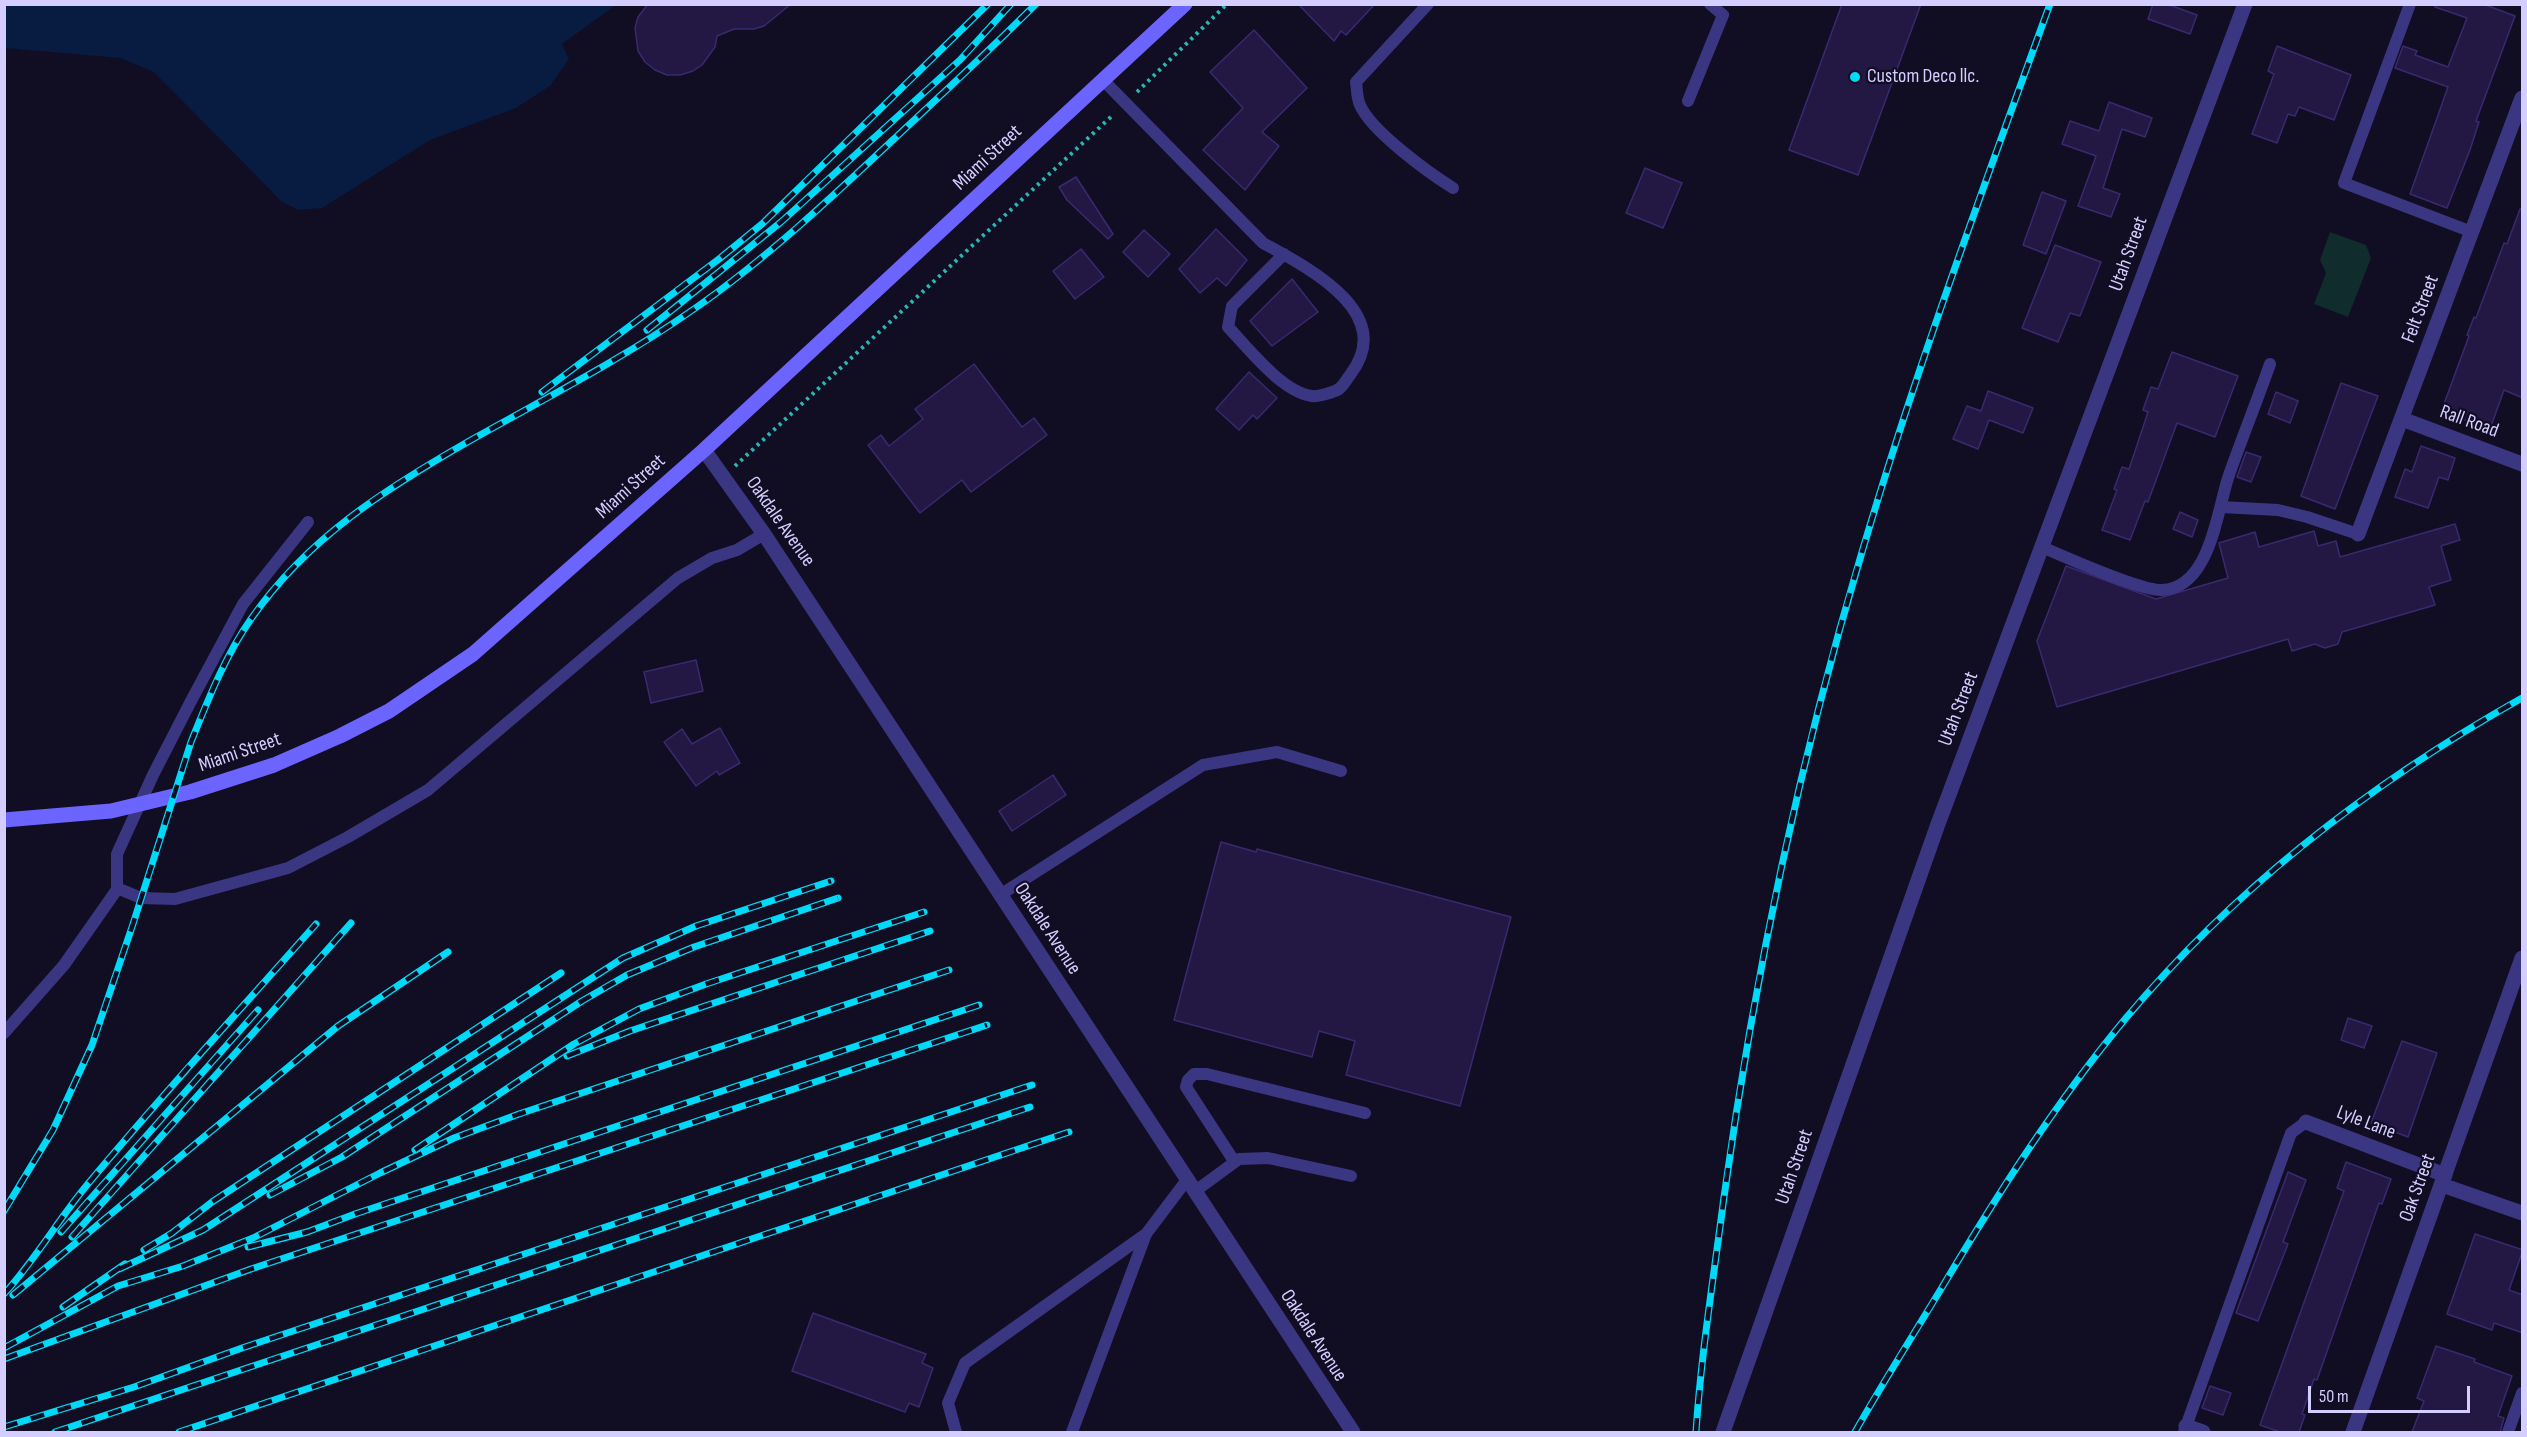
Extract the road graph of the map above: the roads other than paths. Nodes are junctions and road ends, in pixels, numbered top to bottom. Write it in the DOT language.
graph roads {
  1 [pos="1185,4"];
  2 [pos="1428,4"];
  3 [pos="1710,4"];
  4 [pos="2245,4"];
  5 [pos="2410,4"];
  6 [pos="1103,80"];
  7 [pos="2523,98"];
  8 [pos="1688,101"];
  9 [pos="1453,188"];
  10 [pos="2472,232"];
  11 [pos="1284,254"];
  12 [pos="2270,364"];
  13 [pos="2402,420"];
  14 [pos="704,450"];
  15 [pos="2523,464"];
  16 [pos="2221,507"];
  17 [pos="308,522"];
  18 [pos="765,534"];
  19 [pos="2358,534"];
  20 [pos="2042,547"];
  21 [pos="1341,771"];
  22 [pos="4,820"];
  23 [pos="118,888"];
  24 [pos="1000,895"];
  25 [pos="2523,958"];
  26 [pos="4,1033"];
  27 [pos="1365,1113"];
  28 [pos="2306,1122"];
  29 [pos="1234,1161"];
  30 [pos="1351,1176"];
  31 [pos="2443,1180"];
  32 [pos="1190,1186"];
  33 [pos="2523,1213"];
  34 [pos="1146,1234"];
  35 [pos="2523,1393"];
  36 [pos="2185,1429"];
  37 [pos="956,1432"];
  38 [pos="1072,1432"];
  39 [pos="1353,1432"];
  40 [pos="1723,1432"];
  41 [pos="2203,1432"];
  42 [pos="2353,1432"];
  43 [pos="2508,1432"];
  1 -- 6 [label="main road, Miami Street"];
  2 -- 9 [label="lane"];
  3 -- 8 [label="lane"];
  4 -- 20 [label="street, Utah Street"];
  5 -- 10 [label="lane"];
  6 -- 11 [label="lane"];
  6 -- 14 [label="main road, Miami Street"];
  7 -- 10 [label="street, Felt Street"];
  10 -- 13 [label="street, Felt Street"];
  11 -- 11 [label="lane"];
  12 -- 16 [label="lane"];
  13 -- 15 [label="street, Rall Road"];
  13 -- 19 [label="street, Felt Street"];
  14 -- 18 [label="street, Oakdale Avenue"];
  14 -- 22 [label="main road, Miami Street"];
  16 -- 19 [label="lane"];
  16 -- 20 [label="lane"];
  17 -- 23 [label="lane"];
  18 -- 23 [label="lane"];
  18 -- 24 [label="street, Oakdale Avenue"];
  20 -- 40 [label="street, Utah Street"];
  21 -- 24 [label="lane"];
  23 -- 26 [label="lane"];
  24 -- 32 [label="street, Oakdale Avenue"];
  25 -- 31 [label="street, Oak Street"];
  27 -- 29 [label="lane"];
  28 -- 31 [label="street, Lyle Lane"];
  28 -- 36 [label="lane"];
  29 -- 30 [label="lane"];
  29 -- 32 [label="lane"];
  31 -- 33 [label="street, Lyle Lane"];
  31 -- 42 [label="street, Oak Street"];
  32 -- 34 [label="lane"];
  32 -- 39 [label="street, Oakdale Avenue"];
  34 -- 37 [label="lane"];
  34 -- 38 [label="lane"];
  35 -- 43 [label="lane"];
  36 -- 41 [label="street"];
}
